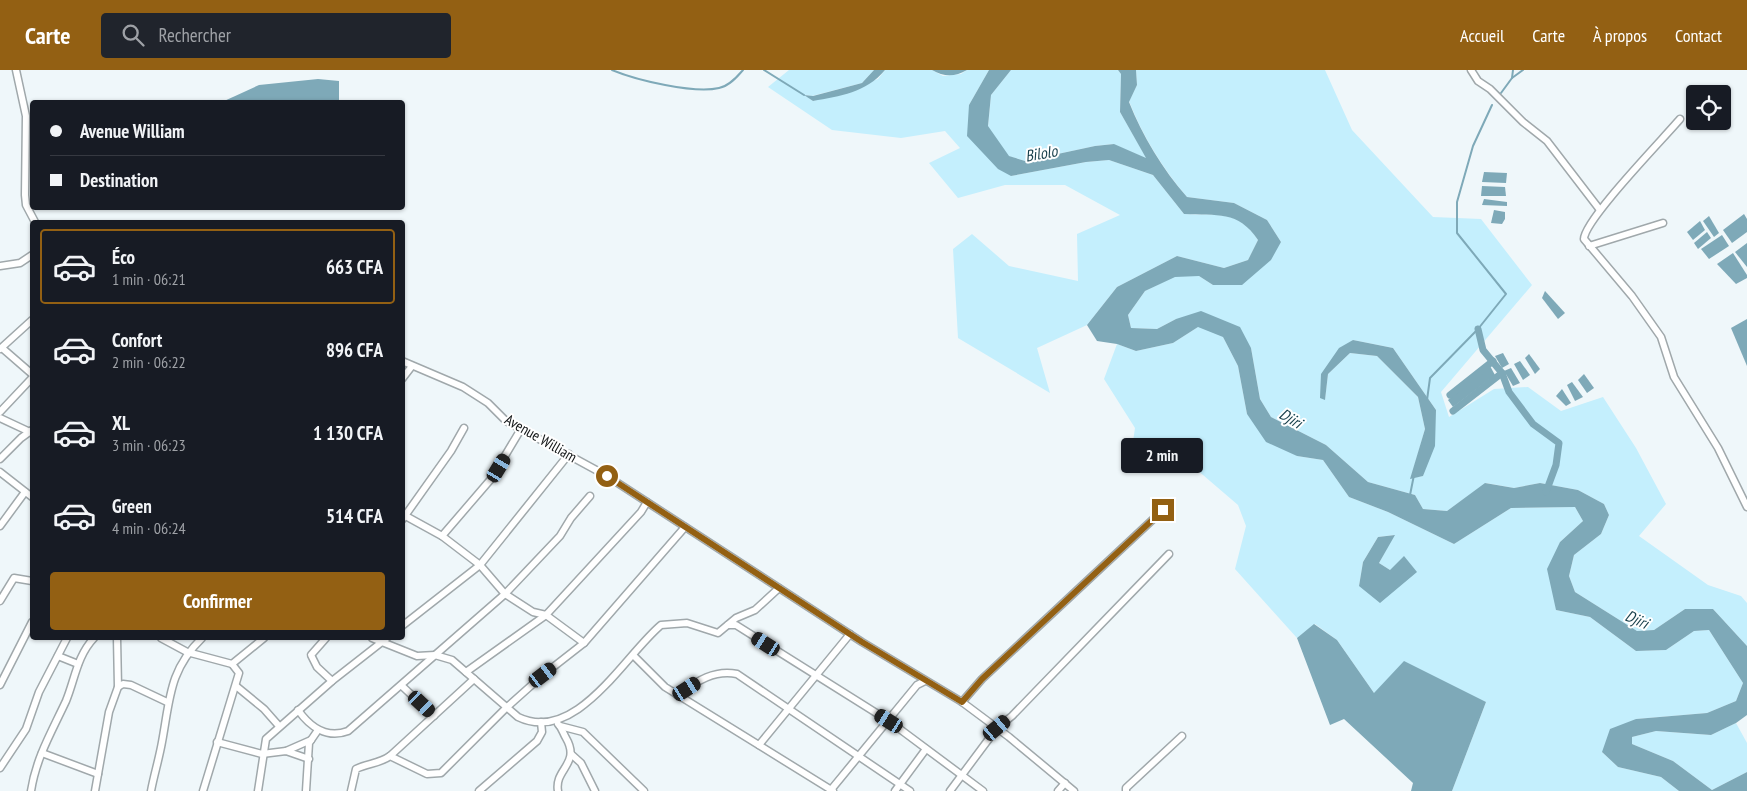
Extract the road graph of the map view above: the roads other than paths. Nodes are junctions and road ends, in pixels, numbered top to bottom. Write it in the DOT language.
graph roads {
  1 [pos="16,70"];
  2 [pos="1471,70"];
  3 [pos="1680,119"];
  4 [pos="1600,210"];
  5 [pos="34,220"];
  6 [pos="1663,222"];
  7 [pos="1589,246"];
  8 [pos="30,256"];
  9 [pos="0,266"];
  10 [pos="30,322"];
  11 [pos="1,348"];
  12 [pos="405,362"];
  13 [pos="412,366"];
  14 [pos="30,372"];
  15 [pos="405,375"];
  16 [pos="30,380"];
  17 [pos="0,412"];
  18 [pos="0,418"];
  19 [pos="464,428"];
  20 [pos="521,428"];
  21 [pos="30,431"];
  22 [pos="30,433"];
  23 [pos="569,454"];
  24 [pos="0,459"];
  25 [pos="0,472"];
  26 [pos="25,492"];
  27 [pos="30,496"];
  28 [pos="590,496"];
  29 [pos="647,502"];
  30 [pos="1747,507"];
  31 [pos="1163,510"];
  32 [pos="405,516"];
  33 [pos="405,518"];
  34 [pos="0,526"];
  35 [pos="684,526"];
  36 [pos="442,536"];
  37 [pos="1169,554"];
  38 [pos="480,565"];
  39 [pos="30,581"];
  40 [pos="779,588"];
  41 [pos="505,594"];
  42 [pos="0,601"];
  43 [pos="546,615"];
  44 [pos="405,624"];
  45 [pos="726,625"];
  46 [pos="30,626"];
  47 [pos="850,634"];
  48 [pos="66,640"];
  49 [pos="93,640"];
  50 [pos="117,640"];
  51 [pos="165,640"];
  52 [pos="200,640"];
  53 [pos="262,640"];
  54 [pos="324,640"];
  55 [pos="385,640"];
  56 [pos="584,643"];
  57 [pos="187,652"];
  58 [pos="58,656"];
  59 [pos="435,656"];
  60 [pos="634,656"];
  61 [pos="78,664"];
  62 [pos="232,664"];
  63 [pos="466,672"];
  64 [pos="816,675"];
  65 [pos="474,679"];
  66 [pos="332,681"];
  67 [pos="925,681"];
  68 [pos="0,685"];
  69 [pos="236,686"];
  70 [pos="402,686"];
  71 [pos="118,687"];
  72 [pos="677,695"];
  73 [pos="167,702"];
  74 [pos="962,702"];
  75 [pos="506,708"];
  76 [pos="787,708"];
  77 [pos="298,710"];
  78 [pos="434,716"];
  79 [pos="553,721"];
  80 [pos="889,721"];
  81 [pos="541,722"];
  82 [pos="279,726"];
  83 [pos="560,726"];
  84 [pos="997,728"];
  85 [pos="318,730"];
  86 [pos="1182,736"];
  87 [pos="311,740"];
  88 [pos="217,742"];
  89 [pos="759,745"];
  90 [pos="926,749"];
  91 [pos="286,751"];
  92 [pos="42,753"];
  93 [pos="262,754"];
  94 [pos="571,754"];
  95 [pos="390,756"];
  96 [pos="859,757"];
  97 [pos="309,759"];
  98 [pos="0,768"];
  99 [pos="98,774"];
  100 [pos="962,776"];
  101 [pos="1065,783"];
  102 [pos="900,784"];
  103 [pos="31,791"];
  104 [pos="95,791"];
  105 [pos="151,791"];
  106 [pos="203,791"];
  107 [pos="258,791"];
  108 [pos="306,791"];
  109 [pos="352,791"];
  110 [pos="479,791"];
  111 [pos="558,791"];
  112 [pos="595,791"];
  113 [pos="644,791"];
  114 [pos="831,791"];
  115 [pos="895,791"];
  116 [pos="910,791"];
  117 [pos="950,791"];
  118 [pos="983,791"];
  119 [pos="1058,791"];
  120 [pos="1074,791"];
  121 [pos="1126,791"];
  1 -- 5 [label="street"];
  2 -- 4 [label="street"];
  3 -- 4 [label="street"];
  4 -- 7 [label="street"];
  6 -- 7 [label="street"];
  7 -- 30 [label="street"];
  8 -- 9 [label="street"];
  10 -- 11 [label="street"];
  11 -- 14 [label="street"];
  12 -- 13 [label="street, Avenue William"];
  13 -- 15 [label="street"];
  13 -- 20 [label="street, Avenue William"];
  16 -- 17 [label="street"];
  18 -- 21 [label="street"];
  19 -- 32 [label="street"];
  20 -- 23 [label="street, Avenue William"];
  20 -- 36 [label="street"];
  22 -- 24 [label="street"];
  23 -- 29 [label="street, Avenue William"];
  23 -- 38 [label="street"];
  25 -- 26 [label="street"];
  26 -- 27 [label="street"];
  26 -- 34 [label="street"];
  28 -- 41 [label="street"];
  29 -- 35 [label="street, Avenue William"];
  29 -- 43 [label="street"];
  31 -- 74 [label="street"];
  33 -- 36 [label="street"];
  35 -- 40 [label="street, Avenue William"];
  35 -- 56 [label="street"];
  36 -- 38 [label="street"];
  37 -- 84 [label="street"];
  38 -- 41 [label="street"];
  38 -- 44 [label="street"];
  39 -- 42 [label="street"];
  40 -- 45 [label="street"];
  40 -- 47 [label="street, Avenue William"];
  41 -- 43 [label="street"];
  41 -- 59 [label="street"];
  43 -- 56 [label="street"];
  43 -- 63 [label="street"];
  45 -- 60 [label="street"];
  45 -- 64 [label="street"];
  46 -- 68 [label="street"];
  47 -- 64 [label="street"];
  47 -- 67 [label="street, Avenue William"];
  48 -- 58 [label="street"];
  49 -- 61 [label="street"];
  50 -- 71 [label="street"];
  51 -- 57 [label="street"];
  52 -- 57 [label="street"];
  53 -- 62 [label="street"];
  54 -- 66 [label="street"];
  55 -- 59 [label="street"];
  55 -- 66 [label="street"];
  56 -- 75 [label="street"];
  57 -- 62 [label="street"];
  57 -- 73 [label="street"];
  58 -- 61 [label="street"];
  58 -- 98 [label="street"];
  59 -- 63 [label="street"];
  59 -- 70 [label="street"];
  60 -- 72 [label="street"];
  60 -- 79 [label="street"];
  61 -- 92 [label="street"];
  62 -- 69 [label="street"];
  63 -- 65 [label="street"];
  64 -- 76 [label="street"];
  64 -- 80 [label="street"];
  65 -- 75 [label="street"];
  65 -- 78 [label="street"];
  66 -- 77 [label="street"];
  67 -- 74 [label="street, Avenue William"];
  67 -- 80 [label="street"];
  69 -- 82 [label="street"];
  69 -- 88 [label="street"];
  70 -- 78 [label="street"];
  70 -- 85 [label="street"];
  71 -- 73 [label="street"];
  71 -- 99 [label="street"];
  72 -- 76 [label="street"];
  72 -- 89 [label="street"];
  73 -- 105 [label="street"];
  74 -- 84 [label="street, Avenue William"];
  75 -- 81 [label="street"];
  75 -- 95 [label="street"];
  76 -- 89 [label="street"];
  76 -- 96 [label="street"];
  77 -- 82 [label="street"];
  77 -- 85 [label="street"];
  78 -- 95 [label="street"];
  79 -- 81 [label="street"];
  79 -- 83 [label="street"];
  80 -- 90 [label="street"];
  80 -- 96 [label="street"];
  81 -- 110 [label="street"];
  82 -- 93 [label="street"];
  83 -- 94 [label="street"];
  83 -- 113 [label="street"];
  84 -- 100 [label="street"];
  84 -- 101 [label="street, Avenue William"];
  85 -- 87 [label="street"];
  86 -- 121 [label="street"];
  87 -- 91 [label="street"];
  87 -- 97 [label="street"];
  88 -- 93 [label="street"];
  88 -- 106 [label="street"];
  89 -- 114 [label="street"];
  90 -- 100 [label="street"];
  90 -- 102 [label="street"];
  91 -- 93 [label="street"];
  91 -- 97 [label="street"];
  92 -- 99 [label="street"];
  92 -- 103 [label="street"];
  93 -- 107 [label="street"];
  94 -- 111 [label="street"];
  94 -- 112 [label="street"];
  95 -- 109 [label="street"];
  96 -- 102 [label="street"];
  96 -- 114 [label="street"];
  97 -- 108 [label="street"];
  99 -- 104 [label="street"];
  100 -- 117 [label="street"];
  100 -- 118 [label="street"];
  101 -- 119 [label="street"];
  101 -- 120 [label="street, Avenue William"];
  102 -- 115 [label="street"];
  102 -- 116 [label="street"];
}
